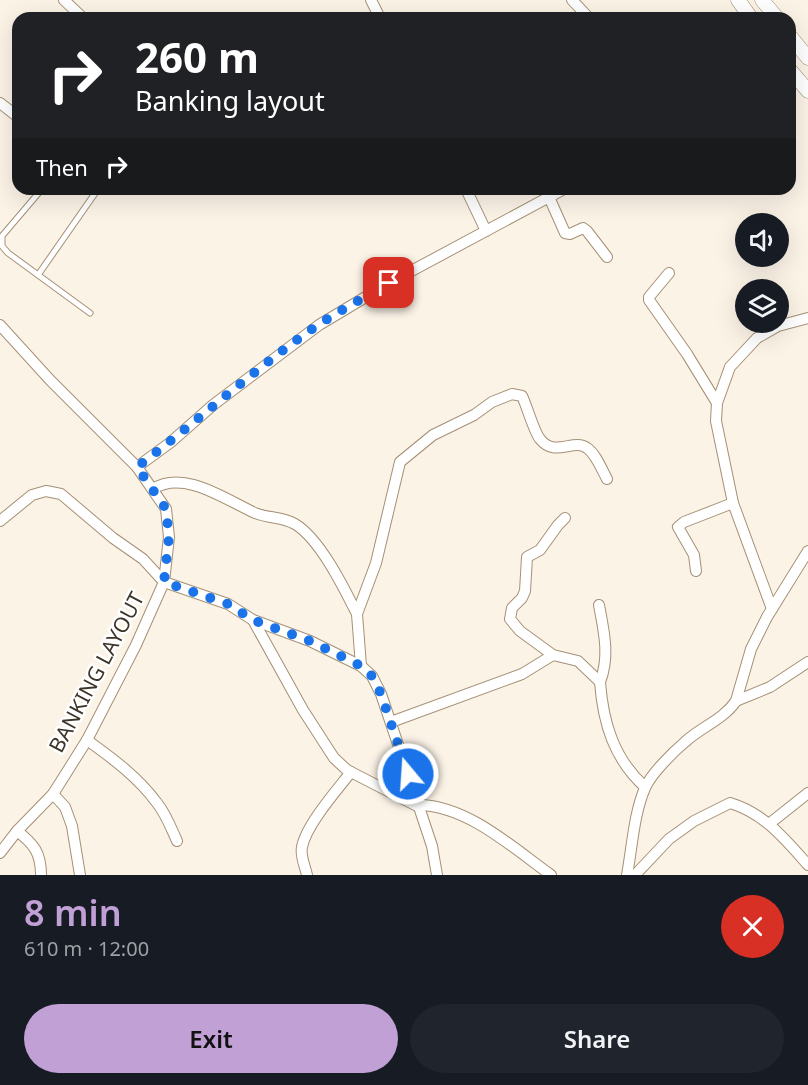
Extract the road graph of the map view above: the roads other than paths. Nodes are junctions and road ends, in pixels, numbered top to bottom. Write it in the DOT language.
graph roads {
  1 [pos="64,0"];
  2 [pos="572,0"];
  3 [pos="762,0"];
  4 [pos="77,12"];
  5 [pos="583,12"];
  6 [pos="772,12"];
  7 [pos="796,43"];
  8 [pos="808,58"];
  9 [pos="796,77"];
  10 [pos="808,91"];
  11 [pos="0,103"];
  12 [pos="12,112"];
  13 [pos="37,195"];
  14 [pos="94,195"];
  15 [pos="469,195"];
  16 [pos="553,195"];
  17 [pos="549,197"];
  18 [pos="486,231"];
  19 [pos="607,257"];
  20 [pos="669,273"];
  21 [pos="38,275"];
  22 [pos="90,313"];
  23 [pos="808,318"];
  24 [pos="0,325"];
  25 [pos="717,403"];
  26 [pos="137,467"];
  27 [pos="608,479"];
  28 [pos="153,489"];
  29 [pos="733,503"];
  30 [pos="565,519"];
  31 [pos="0,521"];
  32 [pos="808,551"];
  33 [pos="696,571"];
  34 [pos="164,582"];
  35 [pos="599,605"];
  36 [pos="772,609"];
  37 [pos="357,614"];
  38 [pos="253,620"];
  39 [pos="553,656"];
  40 [pos="808,662"];
  41 [pos="361,666"];
  42 [pos="600,682"];
  43 [pos="736,701"];
  44 [pos="391,722"];
  45 [pos="87,740"];
  46 [pos="351,772"];
  47 [pos="645,787"];
  48 [pos="52,794"];
  49 [pos="808,794"];
  50 [pos="420,806"];
  51 [pos="769,824"];
  52 [pos="17,831"];
  53 [pos="177,841"];
  54 [pos="0,853"];
  55 [pos="808,865"];
  56 [pos="41,875"];
  57 [pos="80,875"];
  58 [pos="307,875"];
  59 [pos="436,875"];
  60 [pos="551,875"];
  61 [pos="627,875"];
  62 [pos="635,875"];
  1 -- 4 [label="street"];
  2 -- 5 [label="street"];
  3 -- 6 [label="main road"];
  7 -- 8 [label="main road"];
  9 -- 10 [label="main road"];
  11 -- 12 [label="street"];
  13 -- 21 [label="lane"];
  14 -- 21 [label="lane"];
  15 -- 18 [label="street"];
  16 -- 17 [label="street"];
  17 -- 18 [label="street"];
  17 -- 19 [label="street"];
  18 -- 26 [label="street"];
  20 -- 25 [label="street"];
  21 -- 22 [label="lane"];
  23 -- 25 [label="street"];
  24 -- 26 [label="street, BANKING LAYOUT"];
  25 -- 29 [label="street"];
  26 -- 28 [label="street, BANKING LAYOUT"];
  27 -- 37 [label="street"];
  28 -- 34 [label="street, BANKING LAYOUT"];
  28 -- 37 [label="street"];
  29 -- 33 [label="street"];
  29 -- 36 [label="street"];
  30 -- 39 [label="street"];
  31 -- 34 [label="street"];
  32 -- 36 [label="street"];
  34 -- 38 [label="street"];
  34 -- 45 [label="street, BANKING LAYOUT"];
  35 -- 42 [label="street"];
  36 -- 43 [label="street"];
  37 -- 41 [label="street"];
  38 -- 41 [label="street"];
  38 -- 46 [label="street"];
  39 -- 42 [label="street"];
  39 -- 44 [label="street"];
  40 -- 43 [label="street"];
  41 -- 44 [label="street"];
  42 -- 47 [label="street"];
  43 -- 47 [label="street"];
  44 -- 50 [label="street"];
  45 -- 48 [label="street, BANKING LAYOUT"];
  45 -- 53 [label="street"];
  46 -- 50 [label="street"];
  46 -- 58 [label="street"];
  47 -- 61 [label="street"];
  48 -- 52 [label="street, BANKING LAYOUT"];
  48 -- 57 [label="street"];
  49 -- 51 [label="street"];
  50 -- 59 [label="street"];
  50 -- 60 [label="street"];
  51 -- 55 [label="street"];
  51 -- 62 [label="street"];
  52 -- 54 [label="street, BANKING LAYOUT"];
  52 -- 56 [label="street"];
}
